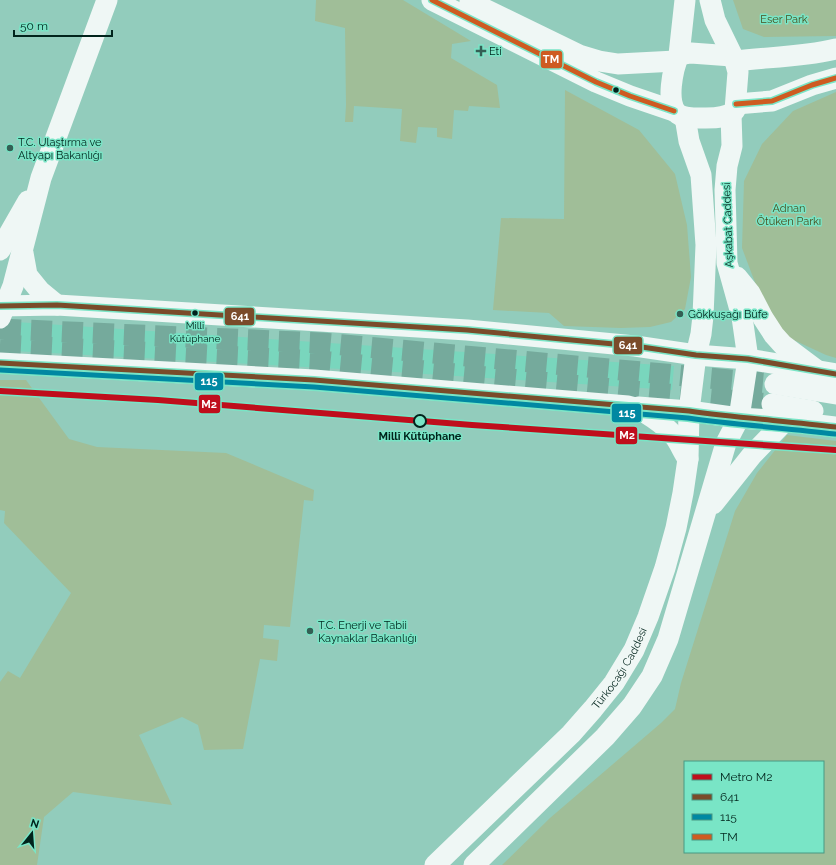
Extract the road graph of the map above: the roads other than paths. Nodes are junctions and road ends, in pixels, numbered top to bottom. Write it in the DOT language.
graph roads {
  1 [pos="432,0"];
  2 [pos="465,0"];
  3 [pos="685,0"];
  4 [pos="710,0"];
  5 [pos="106,1"];
  6 [pos="836,49"];
  7 [pos="677,58"];
  8 [pos="734,58"];
  9 [pos="836,78"];
  10 [pos="733,109"];
  11 [pos="680,114"];
  12 [pos="41,178"];
  13 [pos="0,250"];
  14 [pos="22,250"];
  15 [pos="727,263"];
  16 [pos="57,305"];
  17 [pos="2,310"];
  18 [pos="696,355"];
  19 [pos="748,359"];
  20 [pos="0,363"];
  21 [pos="827,373"];
  22 [pos="775,384"];
  23 [pos="836,394"];
  24 [pos="772,404"];
  25 [pos="630,406"];
  26 [pos="689,411"];
  27 [pos="836,415"];
  28 [pos="739,418"];
  29 [pos="785,421"];
  30 [pos="836,427"];
  31 [pos="688,460"];
  32 [pos="706,513"];
  33 [pos="435,865"];
  34 [pos="474,865"];
  1 -- 11 [label="main road"];
  2 -- 7 [label="main road"];
  3 -- 7 [label="main road"];
  4 -- 8 [label="main road"];
  5 -- 12 [label="main road"];
  6 -- 8 [label="main road"];
  7 -- 8 [label="main road"];
  7 -- 11 [label="main road"];
  8 -- 10 [label="main road"];
  9 -- 10 [label="main road"];
  10 -- 11 [label="main road"];
  10 -- 15 [label="main road, Aşkabat Caddesi"];
  11 -- 18 [label="main road, Aşkabat Caddesi"];
  12 -- 13 [label="main road"];
  12 -- 14 [label="main road"];
  14 -- 16 [label="main road"];
  14 -- 17 [label="main road"];
  15 -- 19 [label="main road, Aşkabat Caddesi"];
  15 -- 21 [label="main road"];
  16 -- 17 [label="main road"];
  16 -- 18 [label="main road"];
  18 -- 19 [label="main road"];
  18 -- 26 [label="main road, Aşkabat Caddesi"];
  19 -- 21 [label="main road"];
  19 -- 28 [label="main road, Aşkabat Caddesi"];
  20 -- 25 [label="main road"];
  22 -- 23 [label="main road"];
  24 -- 27 [label="main road"];
  25 -- 26 [label="main road"];
  25 -- 31 [label="main road"];
  26 -- 28 [label="main road"];
  26 -- 31 [label="main road, Türkocağı Caddesi"];
  28 -- 29 [label="main road"];
  28 -- 32 [label="main road"];
  29 -- 30 [label="main road"];
  29 -- 32 [label="main road"];
  31 -- 33 [label="main road, Türkocağı Caddesi"];
  32 -- 34 [label="main road"];
}
